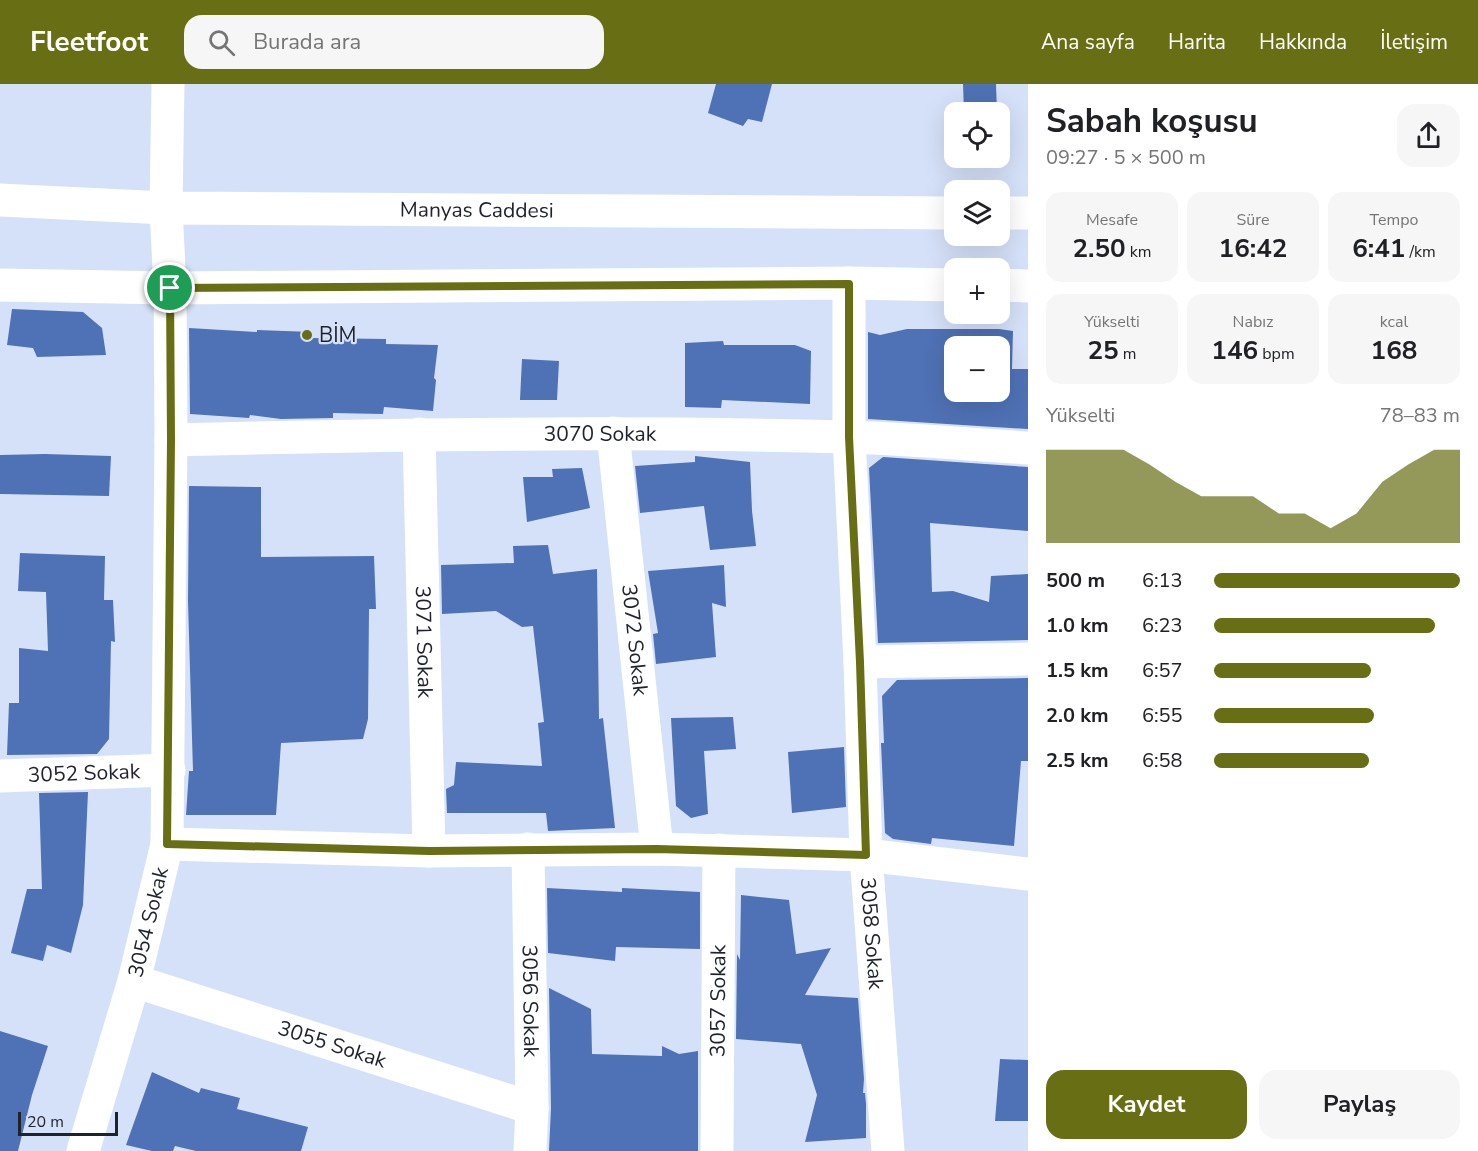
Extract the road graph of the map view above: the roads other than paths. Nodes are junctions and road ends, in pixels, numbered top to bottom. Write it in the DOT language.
graph roads {
  1 [pos="168,84"];
  2 [pos="0,200"];
  3 [pos="166,208"];
  4 [pos="944,213"];
  5 [pos="1010,213"];
  6 [pos="1028,213"];
  7 [pos="849,284"];
  8 [pos="0,285"];
  9 [pos="944,285"];
  10 [pos="1010,285"];
  11 [pos="1028,286"];
  12 [pos="170,288"];
  13 [pos="613,433"];
  14 [pos="419,434"];
  15 [pos="849,437"];
  16 [pos="171,440"];
  17 [pos="1028,448"];
  18 [pos="1028,659"];
  19 [pos="860,662"];
  20 [pos="169,770"];
  21 [pos="0,776"];
  22 [pos="167,844"];
  23 [pos="528,849"];
  24 [pos="657,849"];
  25 [pos="719,850"];
  26 [pos="429,851"];
  27 [pos="866,855"];
  28 [pos="1028,874"];
  29 [pos="134,981"];
  30 [pos="532,1108"];
  31 [pos="83,1151"];
  32 [pos="530,1151"];
  33 [pos="717,1151"];
  34 [pos="888,1151"];
  1 -- 3 [label="street, 3054 Sokak"];
  2 -- 3 [label="street, Manyas Caddesi"];
  3 -- 4 [label="street, Manyas Caddesi"];
  3 -- 12 [label="street, 3054 Sokak"];
  5 -- 6 [label="street"];
  7 -- 9 [label="street"];
  7 -- 12 [label="street"];
  7 -- 15 [label="street, 3058 Sokak"];
  8 -- 12 [label="street"];
  10 -- 11 [label="street"];
  12 -- 16 [label="street, 3054 Sokak"];
  13 -- 14 [label="street, 3070 Sokak"];
  13 -- 15 [label="street, 3070 Sokak"];
  13 -- 24 [label="street, 3072 Sokak"];
  14 -- 16 [label="street, 3070 Sokak"];
  14 -- 26 [label="street, 3071 Sokak"];
  15 -- 17 [label="street, 3070 Sokak"];
  15 -- 19 [label="street, 3058 Sokak"];
  16 -- 20 [label="street, 3054 Sokak"];
  18 -- 19 [label="street"];
  19 -- 27 [label="street, 3058 Sokak"];
  20 -- 21 [label="street, 3052 Sokak"];
  20 -- 22 [label="street, 3054 Sokak"];
  22 -- 26 [label="street"];
  22 -- 29 [label="street, 3054 Sokak"];
  23 -- 24 [label="street"];
  23 -- 26 [label="street"];
  23 -- 30 [label="street, 3056 Sokak"];
  24 -- 25 [label="street"];
  25 -- 27 [label="street"];
  25 -- 33 [label="street, 3057 Sokak"];
  27 -- 28 [label="street"];
  27 -- 34 [label="street, 3058 Sokak"];
  29 -- 30 [label="street, 3055 Sokak"];
  29 -- 31 [label="street, 3054 Sokak"];
  30 -- 32 [label="street, 3056 Sokak"];
}
